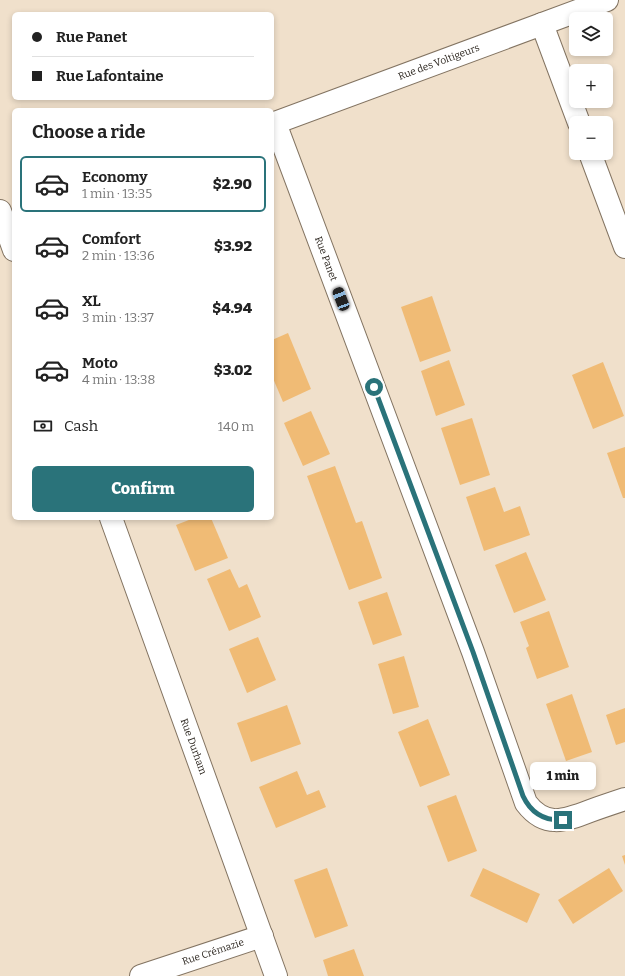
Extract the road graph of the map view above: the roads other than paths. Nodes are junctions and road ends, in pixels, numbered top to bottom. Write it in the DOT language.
graph roads {
  1 [pos="607,0"];
  2 [pos="542,24"];
  3 [pos="576,116"];
  4 [pos="274,123"];
  5 [pos="593,160"];
  6 [pos="6,217"];
  7 [pos="12,242"];
  8 [pos="625,247"];
  9 [pos="112,520"];
  10 [pos="625,799"];
  11 [pos="262,936"];
  12 [pos="140,976"];
  13 [pos="276,976"];
  1 -- 2 [label="street, Rue des Voltigeurs"];
  2 -- 3 [label="street"];
  2 -- 4 [label="street, Rue des Voltigeurs"];
  4 -- 10 [label="street, Rue Panet"];
  5 -- 8 [label="street"];
  6 -- 7 [label="street"];
  9 -- 11 [label="street, Rue Durham"];
  11 -- 12 [label="street, Rue Crémazie"];
  11 -- 13 [label="street, Rue Durham"];
}
